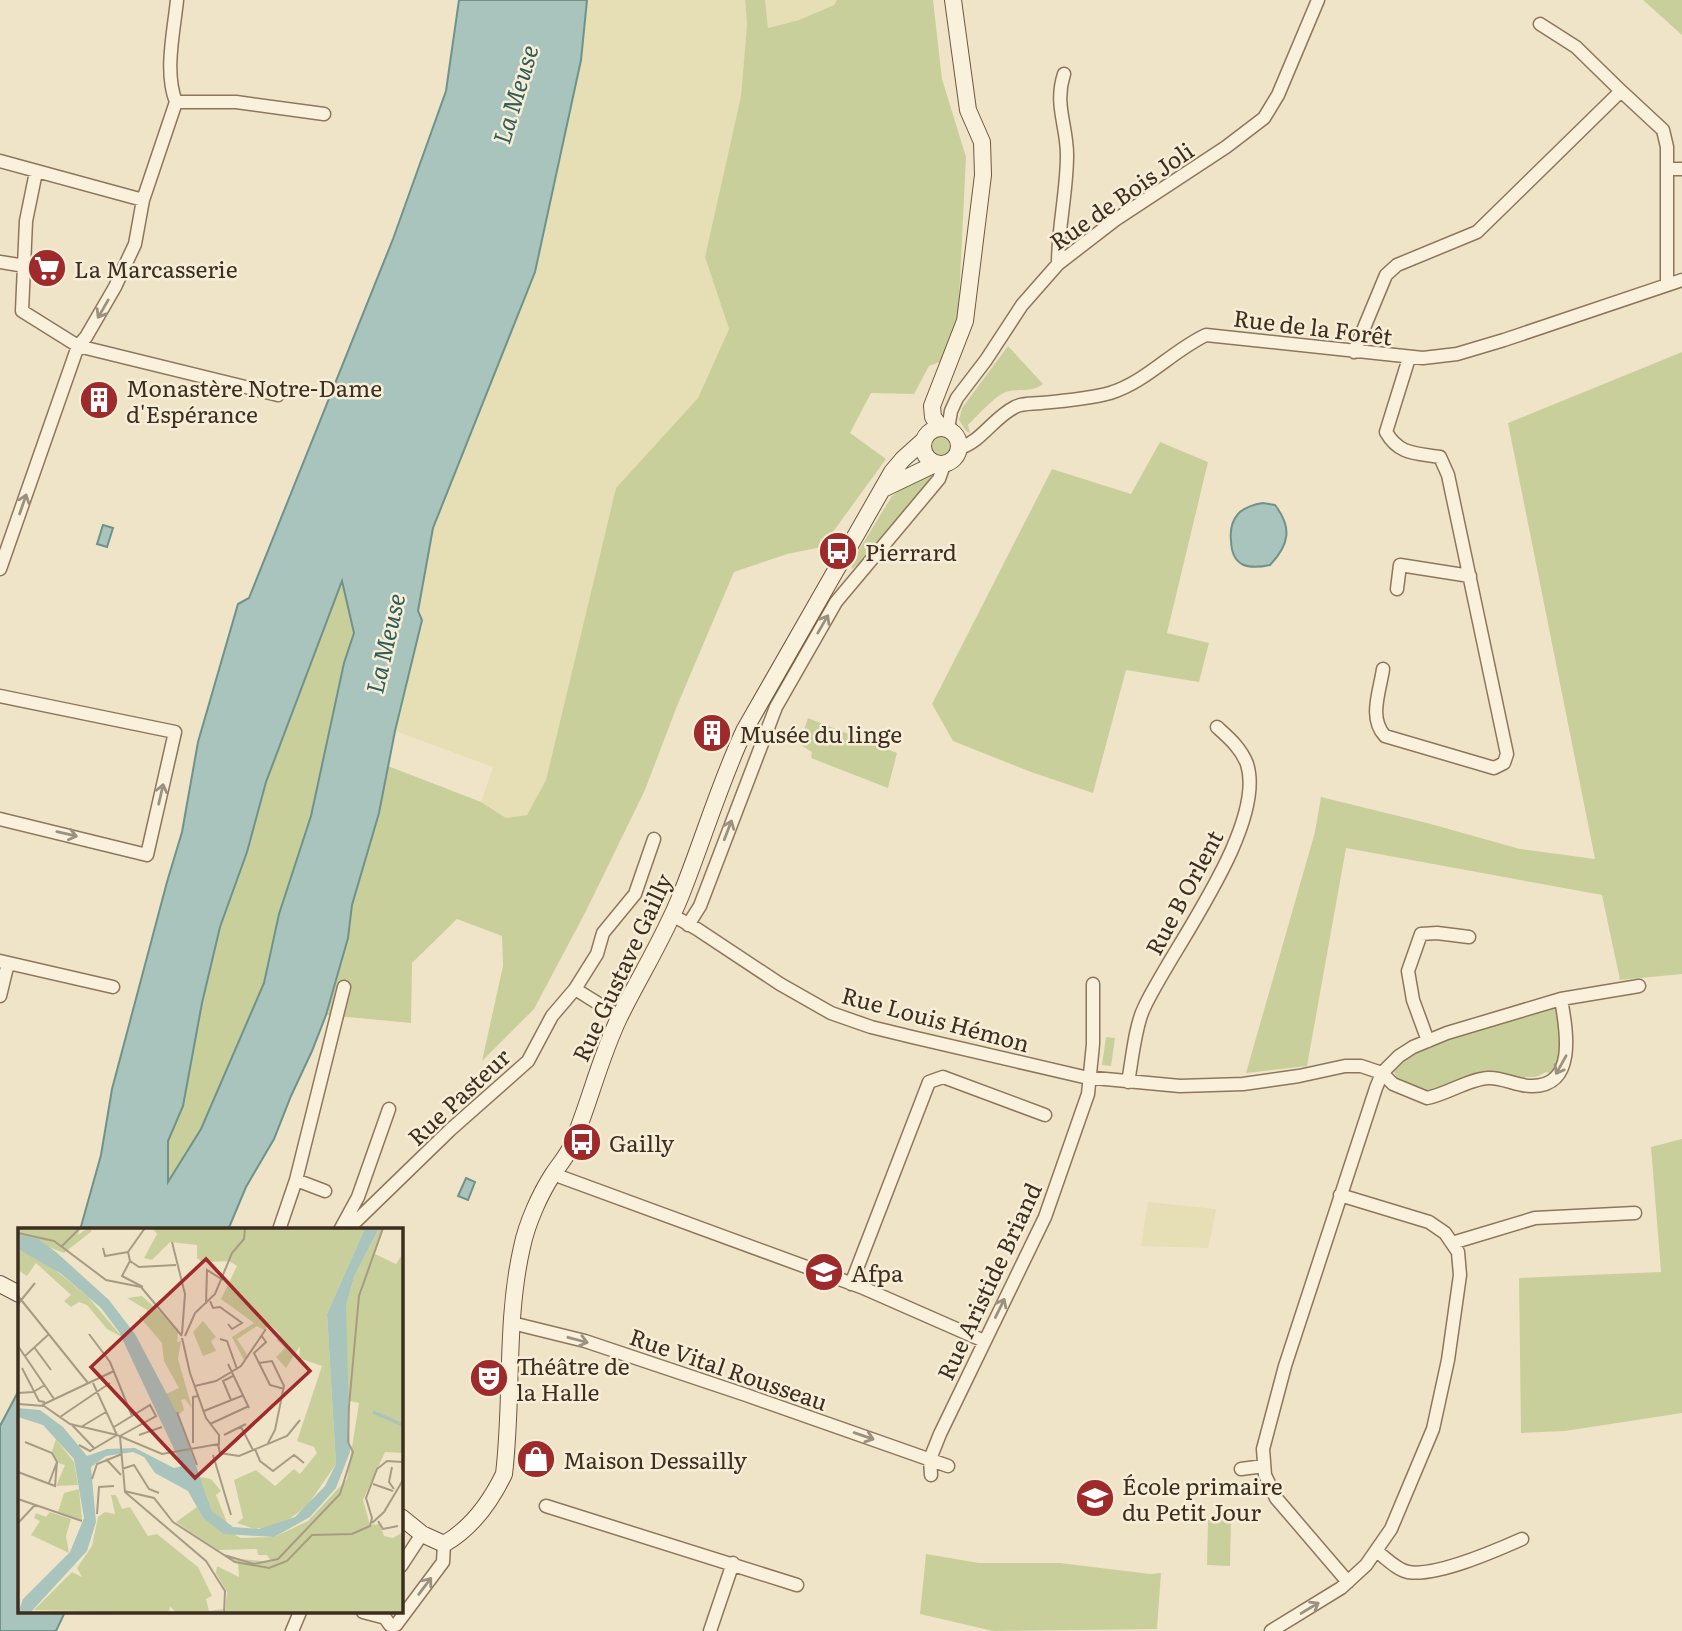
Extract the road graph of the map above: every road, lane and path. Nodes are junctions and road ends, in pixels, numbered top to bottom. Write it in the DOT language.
graph roads {
  1 [pos="177,0"];
  2 [pos="953,0"];
  3 [pos="1318,0"];
  4 [pos="1540,24"];
  5 [pos="1064,74"];
  6 [pos="1621,91"];
  7 [pos="176,102"];
  8 [pos="324,114"];
  9 [pos="0,161"];
  10 [pos="1667,169"];
  11 [pos="1682,169"];
  12 [pos="36,172"];
  13 [pos="143,200"];
  14 [pos="0,261"];
  15 [pos="1058,264"];
  16 [pos="25,266"];
  17 [pos="1682,280"];
  18 [pos="1667,285"];
  19 [pos="78,346"];
  20 [pos="1354,352"];
  21 [pos="1409,358"];
  22 [pos="278,395"];
  23 [pos="944,428"];
  24 [pos="923,441"];
  25 [pos="960,448"];
  26 [pos="939,464"];
  27 [pos="883,489"];
  28 [pos="0,569"];
  29 [pos="1470,576"];
  30 [pos="1396,589"];
  31 [pos="1383,669"];
  32 [pos="0,696"];
  33 [pos="1217,727"];
  34 [pos="0,819"];
  35 [pos="654,839"];
  36 [pos="672,915"];
  37 [pos="688,925"];
  38 [pos="1469,937"];
  39 [pos="4,962"];
  40 [pos="1093,984"];
  41 [pos="113,986"];
  42 [pos="1639,986"];
  43 [pos="344,987"];
  44 [pos="575,989"];
  45 [pos="0,996"];
  46 [pos="1561,999"];
  47 [pos="620,1017"];
  48 [pos="1428,1041"];
  49 [pos="1382,1073"];
  50 [pos="1090,1078"];
  51 [pos="1128,1082"];
  52 [pos="389,1109"];
  53 [pos="1045,1115"];
  54 [pos="553,1174"];
  55 [pos="296,1180"];
  56 [pos="326,1191"];
  57 [pos="1340,1195"];
  58 [pos="1635,1213"];
  59 [pos="280,1228"];
  60 [pos="341,1228"];
  61 [pos="349,1228"];
  62 [pos="1452,1243"];
  63 [pos="851,1284"];
  64 [pos="512,1323"];
  65 [pos="985,1341"];
  66 [pos="930,1459"];
  67 [pos="948,1466"];
  68 [pos="1264,1466"];
  69 [pos="1241,1469"];
  70 [pos="931,1475"];
  71 [pos="546,1506"];
  72 [pos="402,1518"];
  73 [pos="1522,1539"];
  74 [pos="433,1540"];
  75 [pos="1376,1551"];
  76 [pos="733,1563"];
  77 [pos="402,1565"];
  78 [pos="1348,1582"];
  79 [pos="797,1584"];
  80 [pos="299,1614"];
  81 [pos="382,1614"];
  82 [pos="397,1628"];
  83 [pos="292,1631"];
  84 [pos="710,1631"];
  85 [pos="1271,1631"];
  1 -- 7 [label="street"];
  2 -- 23 [label="street"];
  3 -- 15 [label="street, Rue de Bois Joli"];
  4 -- 6 [label="street"];
  5 -- 15 [label="street"];
  6 -- 10 [label="street"];
  6 -- 20 [label="street"];
  7 -- 8 [label="street"];
  7 -- 13 [label="street"];
  9 -- 12 [label="street"];
  10 -- 11 [label="street"];
  10 -- 18 [label="street"];
  12 -- 13 [label="street"];
  12 -- 16 [label="street"];
  13 -- 19 [label="street, one-way"];
  14 -- 16 [label="street"];
  15 -- 23 [label="street, Rue de Bois Joli"];
  16 -- 19 [label="street"];
  17 -- 18 [label="street, Rue de la Forêt"];
  18 -- 21 [label="street, Rue de la Forêt"];
  19 -- 22 [label="street"];
  28 -- 19 [label="street, one-way"];
  20 -- 21 [label="street, Rue de la Forêt"];
  20 -- 25 [label="street, Rue de la Forêt"];
  21 -- 29 [label="street"];
  23 -- 24 [label="street"];
  23 -- 25 [label="street"];
  24 -- 26 [label="street"];
  24 -- 27 [label="street, Rue Gustave Gailly"];
  25 -- 26 [label="street"];
  26 -- 27 [label="street"];
  37 -- 26 [label="street, Rue Gustave Gailly, one-way"];
  27 -- 36 [label="street, Rue Gustave Gailly"];
  29 -- 30 [label="street"];
  29 -- 31 [label="street"];
  34 -- 32 [label="street, one-way"];
  33 -- 51 [label="street, Rue B Orlent"];
  35 -- 44 [label="street, Rue Pasteur"];
  36 -- 37 [label="street, Rue Louis Hémon"];
  36 -- 47 [label="street, Rue Gustave Gailly"];
  37 -- 50 [label="street, Rue Louis Hémon"];
  38 -- 48 [label="street"];
  39 -- 41 [label="street"];
  39 -- 45 [label="street"];
  40 -- 50 [label="street, Rue Aristide Briand"];
  42 -- 46 [label="street"];
  43 -- 55 [label="street"];
  44 -- 47 [label="street"];
  44 -- 61 [label="street, Rue Pasteur"];
  46 -- 48 [label="street"];
  46 -- 49 [label="street, one-way"];
  47 -- 54 [label="street, Rue Gustave Gailly"];
  48 -- 49 [label="street"];
  49 -- 51 [label="street, Rue Louis Hémon"];
  49 -- 57 [label="street"];
  50 -- 51 [label="street, Rue Louis Hémon"];
  65 -- 50 [label="street, Rue Aristide Briand, one-way"];
  52 -- 60 [label="street"];
  53 -- 63 [label="street"];
  54 -- 63 [label="street"];
  54 -- 64 [label="street, Rue Gustave Gailly"];
  55 -- 56 [label="street"];
  55 -- 59 [label="street"];
  57 -- 62 [label="street"];
  57 -- 68 [label="street"];
  58 -- 62 [label="street"];
  62 -- 75 [label="street"];
  63 -- 65 [label="street"];
  64 -- 66 [label="street, Rue Vital Rousseau, one-way"];
  64 -- 74 [label="street, Rue Gustave Gailly"];
  65 -- 66 [label="street, Rue Aristide Briand"];
  66 -- 67 [label="street, Rue Vital Rousseau"];
  66 -- 70 [label="street"];
  68 -- 69 [label="street"];
  68 -- 78 [label="street"];
  71 -- 76 [label="street"];
  72 -- 74 [label="street"];
  73 -- 75 [label="street"];
  74 -- 77 [label="street"];
  82 -- 74 [label="street, one-way"];
  75 -- 78 [label="street"];
  76 -- 79 [label="street"];
  76 -- 84 [label="street"];
  85 -- 78 [label="street, one-way"];
  80 -- 83 [label="street"];
  81 -- 82 [label="street"];
}
